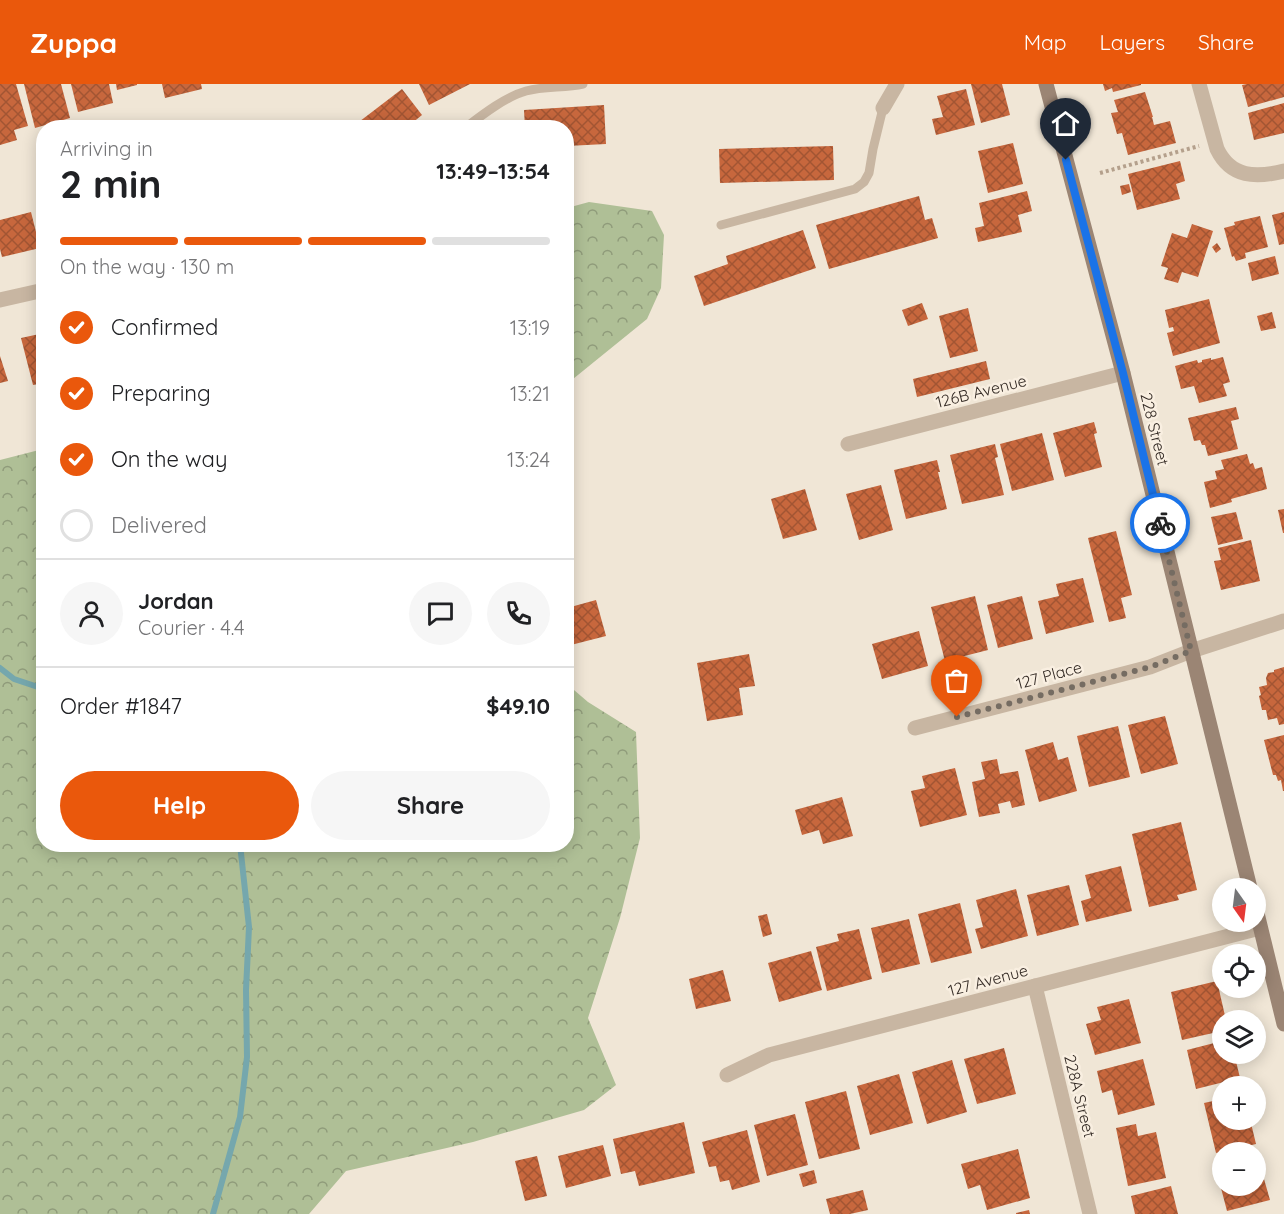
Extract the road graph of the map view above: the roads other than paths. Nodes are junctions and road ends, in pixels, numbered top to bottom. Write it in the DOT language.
graph roads {
  1 [pos="583,84"];
  2 [pos="897,84"];
  3 [pos="1046,84"];
  4 [pos="1199,84"];
  5 [pos="883,108"];
  6 [pos="476,120"];
  7 [pos="1284,171"];
  8 [pos="721,225"];
  9 [pos="36,292"];
  10 [pos="0,300"];
  11 [pos="1123,373"];
  12 [pos="848,444"];
  13 [pos="1284,621"];
  14 [pos="1191,651"];
  15 [pos="915,728"];
  16 [pos="1248,878"];
  17 [pos="1244,932"];
  18 [pos="1261,932"];
  19 [pos="1035,986"];
  20 [pos="1284,1024"];
  21 [pos="727,1075"];
  22 [pos="1090,1214"];
  1 -- 6 [label="lane"];
  2 -- 5 [label="street"];
  3 -- 11 [label="street, 228 Street"];
  4 -- 7 [label="street"];
  5 -- 8 [label="lane"];
  9 -- 10 [label="street"];
  11 -- 12 [label="street, 126B Avenue"];
  11 -- 14 [label="street, 228 Street"];
  13 -- 14 [label="street"];
  14 -- 15 [label="street, 127 Place"];
  14 -- 16 [label="street, 228 Street"];
  17 -- 19 [label="street, 127 Avenue"];
  18 -- 20 [label="street"];
  19 -- 21 [label="street, 127 Avenue"];
  19 -- 22 [label="street, 228A Street"];
}
